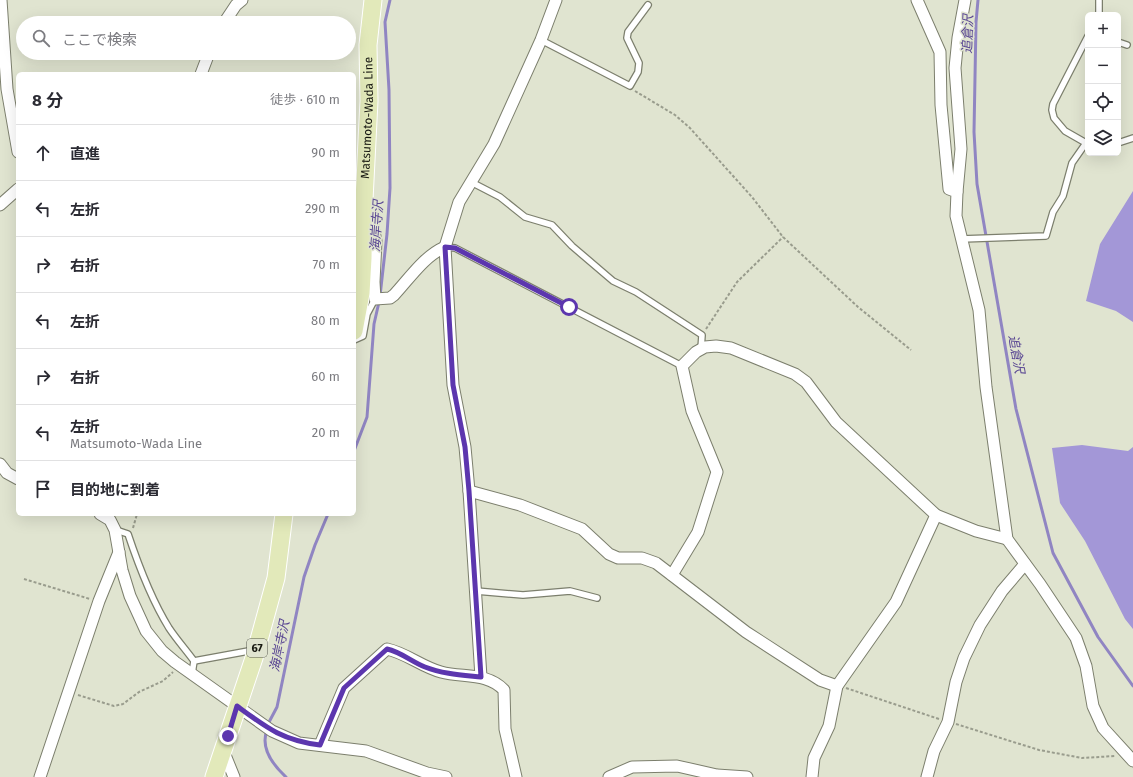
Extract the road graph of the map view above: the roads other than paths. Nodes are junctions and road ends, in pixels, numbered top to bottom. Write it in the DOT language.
graph roads {
  1 [pos="1,0"];
  2 [pos="242,0"];
  3 [pos="372,0"];
  4 [pos="556,0"];
  5 [pos="917,0"];
  6 [pos="965,0"];
  7 [pos="1099,0"];
  8 [pos="648,5"];
  9 [pos="1099,12"];
  10 [pos="229,16"];
  11 [pos="541,40"];
  12 [pos="1085,42"];
  13 [pos="1121,43"];
  14 [pos="1127,45"];
  15 [pos="206,60"];
  16 [pos="202,72"];
  17 [pos="1133,138"];
  18 [pos="16,141"];
  19 [pos="1085,142"];
  20 [pos="1121,142"];
  21 [pos="1085,146"];
  22 [pos="470,182"];
  23 [pos="16,191"];
  24 [pos="957,192"];
  25 [pos="0,204"];
  26 [pos="364,220"];
  27 [pos="960,239"];
  28 [pos="445,247"];
  29 [pos="375,299"];
  30 [pos="356,320"];
  31 [pos="356,339"];
  32 [pos="700,350"];
  33 [pos="682,366"];
  34 [pos="0,464"];
  35 [pos="16,478"];
  36 [pos="469,491"];
  37 [pos="936,515"];
  38 [pos="104,516"];
  39 [pos="284,516"];
  40 [pos="115,530"];
  41 [pos="1007,539"];
  42 [pos="119,552"];
  43 [pos="1025,564"];
  44 [pos="672,576"];
  45 [pos="476,591"];
  46 [pos="597,598"];
  47 [pos="257,650"];
  48 [pos="194,661"];
  49 [pos="192,674"];
  50 [pos="481,677"];
  51 [pos="837,686"];
  52 [pos="237,706"];
  53 [pos="320,745"];
  54 [pos="223,750"];
  55 [pos="1130,759"];
  56 [pos="40,777"];
  57 [pos="214,777"];
  58 [pos="234,777"];
  59 [pos="446,777"];
  60 [pos="516,777"];
  61 [pos="610,777"];
  62 [pos="747,777"];
  63 [pos="812,777"];
  64 [pos="927,777"];
  1 -- 18 [label="street"];
  2 -- 10 [label="street"];
  3 -- 26 [label="main road, Matsumoto-Wada Line"];
  4 -- 11 [label="street"];
  5 -- 24 [label="street"];
  6 -- 24 [label="street"];
  7 -- 9 [label="lane"];
  8 -- 11 [label="lane"];
  11 -- 22 [label="street"];
  12 -- 19 [label="lane"];
  13 -- 14 [label="lane"];
  15 -- 16 [label="street"];
  17 -- 20 [label="lane"];
  21 -- 27 [label="lane"];
  22 -- 28 [label="street"];
  22 -- 32 [label="lane"];
  23 -- 25 [label="street"];
  24 -- 27 [label="street"];
  26 -- 29 [label="street"];
  26 -- 30 [label="main road, Matsumoto-Wada Line"];
  27 -- 41 [label="street"];
  28 -- 29 [label="street"];
  28 -- 33 [label="lane"];
  28 -- 36 [label="street"];
  29 -- 31 [label="lane"];
  32 -- 33 [label="street"];
  32 -- 37 [label="street"];
  33 -- 44 [label="street"];
  34 -- 35 [label="street"];
  36 -- 44 [label="street"];
  36 -- 45 [label="street"];
  37 -- 41 [label="street"];
  37 -- 51 [label="street"];
  38 -- 40 [label="street"];
  39 -- 47 [label="main road, 67"];
  40 -- 42 [label="street"];
  40 -- 48 [label="lane"];
  41 -- 43 [label="street"];
  42 -- 49 [label="street"];
  42 -- 56 [label="street"];
  43 -- 55 [label="street"];
  43 -- 64 [label="street"];
  44 -- 51 [label="street"];
  45 -- 46 [label="lane"];
  45 -- 50 [label="street"];
  47 -- 48 [label="lane"];
  47 -- 52 [label="main road, 67"];
  48 -- 49 [label="lane"];
  49 -- 52 [label="street"];
  50 -- 53 [label="street"];
  50 -- 60 [label="street"];
  51 -- 63 [label="street"];
  52 -- 53 [label="street"];
  52 -- 54 [label="main road, 67"];
  53 -- 59 [label="street"];
  54 -- 57 [label="main road, 67"];
  54 -- 58 [label="street"];
  61 -- 62 [label="street"];
}
